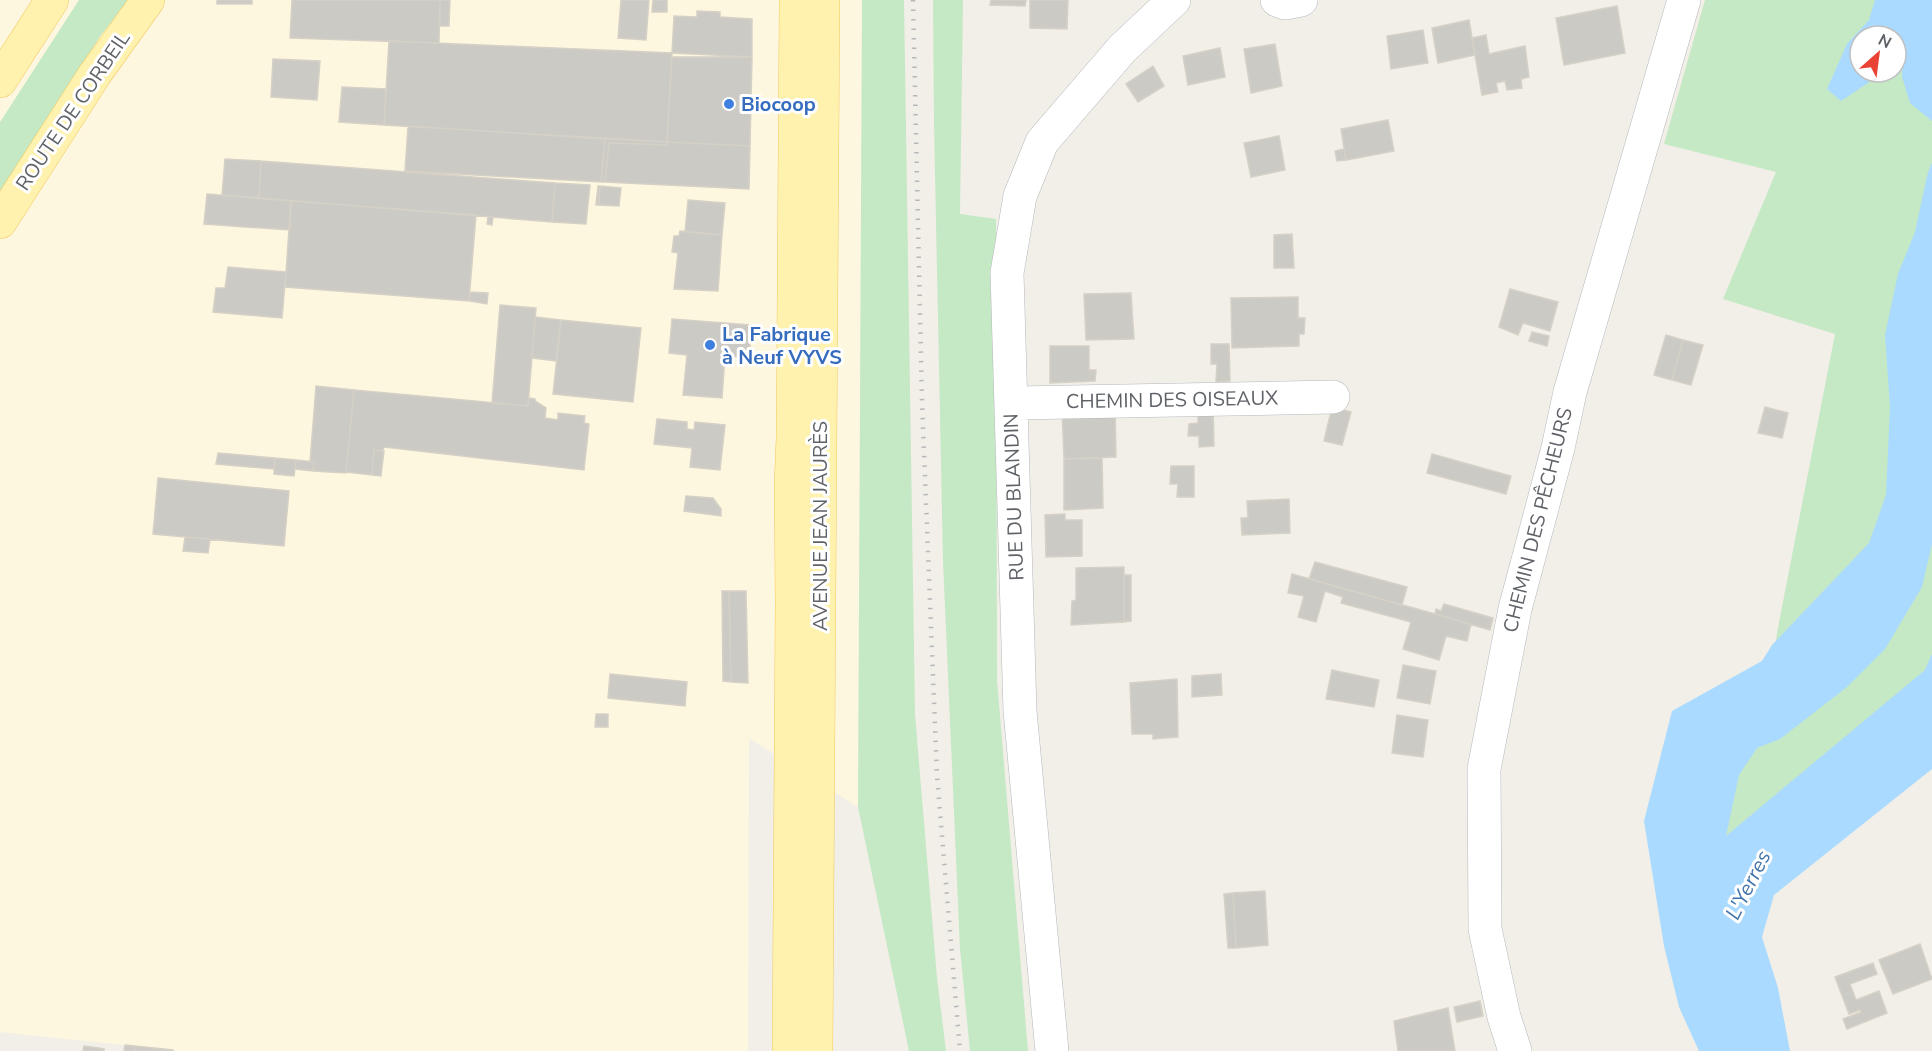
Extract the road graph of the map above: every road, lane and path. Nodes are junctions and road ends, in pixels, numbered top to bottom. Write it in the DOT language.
graph roads {
  1 [pos="52,0"];
  2 [pos="148,0"];
  3 [pos="796,0"];
  4 [pos="823,0"];
  5 [pos="1174,0"];
  6 [pos="1278,0"];
  7 [pos="1301,0"];
  8 [pos="1684,0"];
  9 [pos="0,81"];
  10 [pos="0,222"];
  11 [pos="1333,397"];
  12 [pos="1011,403"];
  13 [pos="806,483"];
  14 [pos="789,1051"];
  15 [pos="816,1051"];
  16 [pos="1052,1051"];
  17 [pos="1515,1051"];
  1 -- 9 [label="main road"];
  2 -- 10 [label="main road, ROUTE DE CORBEIL"];
  3 -- 13 [label="main road"];
  4 -- 13 [label="main road, AVENUE JEAN JAURÈS"];
  5 -- 12 [label="street, RUE DU BLANDIN"];
  6 -- 7 [label="street"];
  8 -- 17 [label="street, CHEMIN DES PÊCHEURS"];
  11 -- 12 [label="street, CHEMIN DES OISEAUX"];
  12 -- 16 [label="street, RUE DU BLANDIN"];
  13 -- 14 [label="main road"];
  13 -- 15 [label="main road, AVENUE JEAN JAURÈS"];
}
